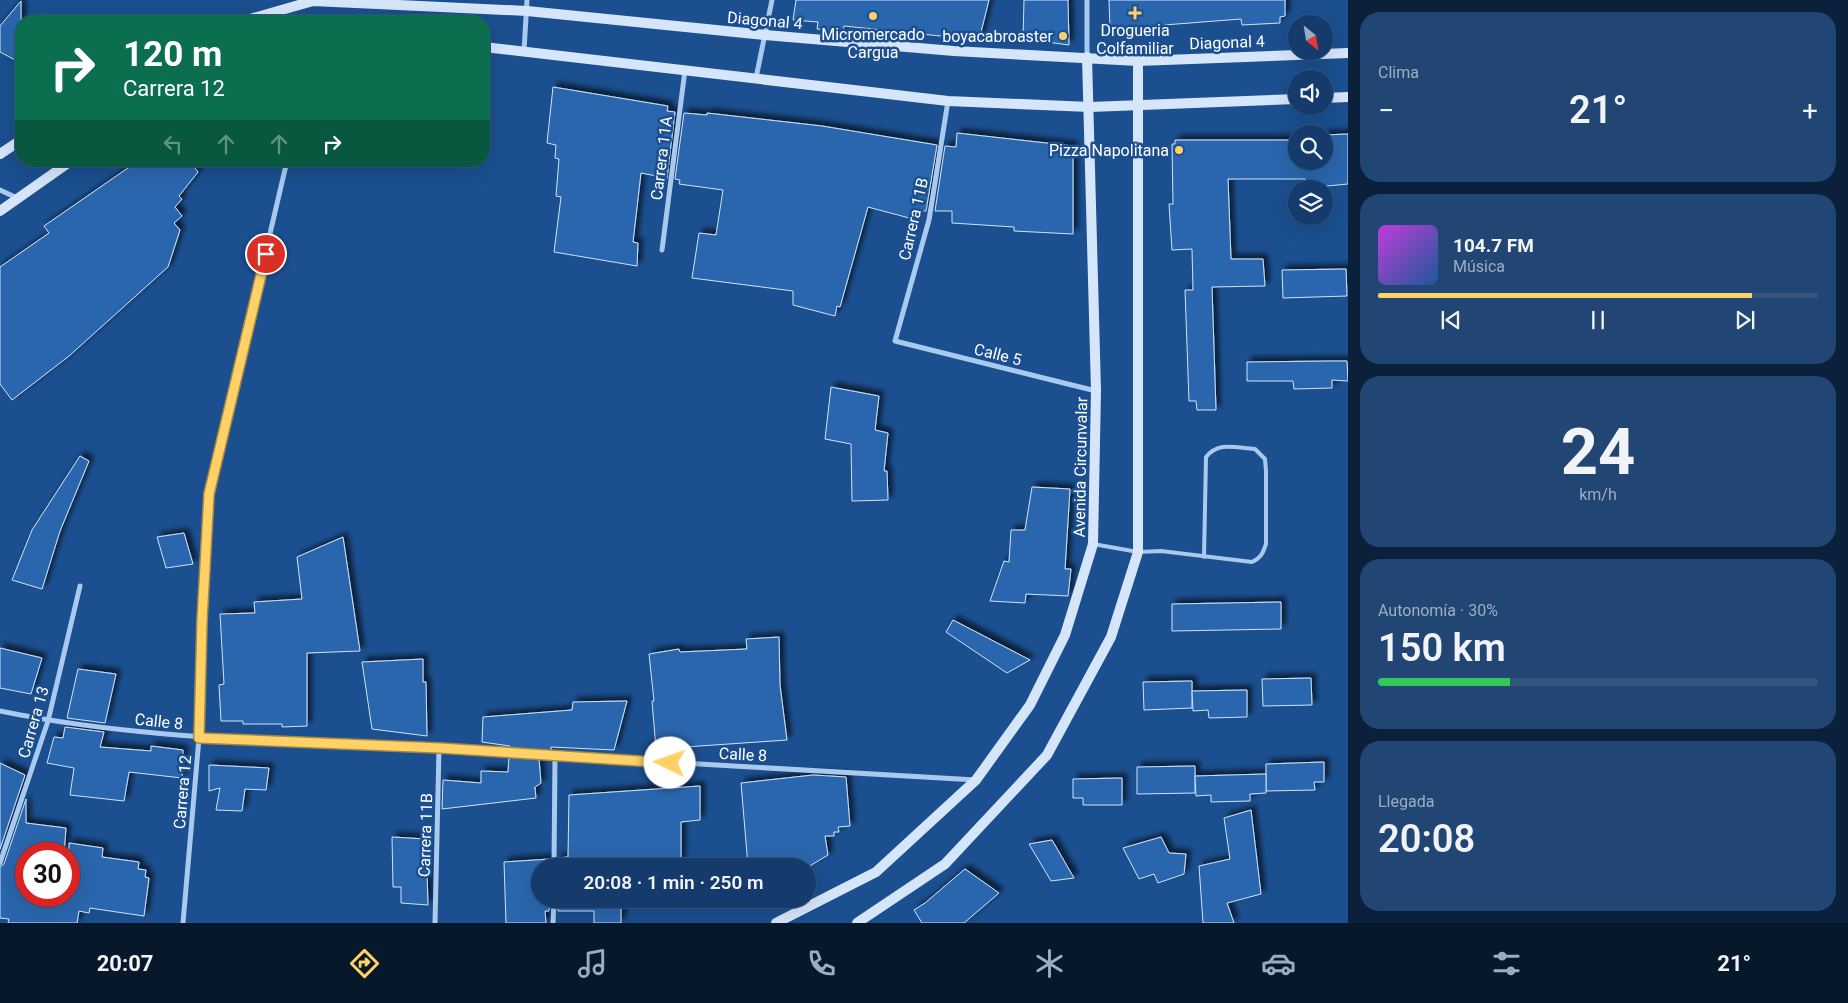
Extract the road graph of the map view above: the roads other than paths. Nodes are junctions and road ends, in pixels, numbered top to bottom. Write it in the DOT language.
graph roads {
  1 [pos="772,0"];
  2 [pos="1087,0"];
  3 [pos="313,1"];
  4 [pos="527,5"];
  5 [pos="264,15"];
  6 [pos="765,36"];
  7 [pos="490,48"];
  8 [pos="524,51"];
  9 [pos="1348,53"];
  10 [pos="1087,58"];
  11 [pos="1138,60"];
  12 [pos="685,70"];
  13 [pos="756,78"];
  14 [pos="1348,96"];
  15 [pos="1333,97"];
  16 [pos="1288,99"];
  17 [pos="948,101"];
  18 [pos="1139,106"];
  19 [pos="1090,107"];
  20 [pos="15,144"];
  21 [pos="0,154"];
  22 [pos="62,167"];
  23 [pos="286,167"];
  24 [pos="0,190"];
  25 [pos="18,198"];
  26 [pos="0,211"];
  27 [pos="662,250"];
  28 [pos="895,341"];
  29 [pos="1096,391"];
  30 [pos="1094,544"];
  31 [pos="1138,552"];
  32 [pos="1204,557"];
  33 [pos="80,586"];
  34 [pos="0,711"];
  35 [pos="48,721"];
  36 [pos="199,738"];
  37 [pos="440,748"];
  38 [pos="555,756"];
  39 [pos="976,780"];
  40 [pos="554,858"];
  41 [pos="0,863"];
  42 [pos="554,908"];
  43 [pos="183,923"];
  44 [pos="435,923"];
  45 [pos="553,923"];
  46 [pos="776,923"];
  47 [pos="857,923"];
  1 -- 6 [label="street"];
  2 -- 10 [label="street"];
  3 -- 4 [label="main road, Diagonal 4"];
  3 -- 5 [label="main road, Diagonal 4"];
  4 -- 6 [label="main road, Diagonal 4"];
  4 -- 8 [label="street"];
  6 -- 10 [label="main road, Diagonal 4"];
  6 -- 13 [label="street"];
  7 -- 8 [label="main road"];
  8 -- 12 [label="main road"];
  9 -- 11 [label="main road, Diagonal 4"];
  10 -- 11 [label="main road, Diagonal 4"];
  10 -- 19 [label="main road, Avenida Circunvalar"];
  11 -- 18 [label="main road"];
  12 -- 13 [label="main road"];
  12 -- 27 [label="street, Carrera 11A"];
  13 -- 17 [label="main road"];
  14 -- 15 [label="main road"];
  16 -- 18 [label="main road"];
  17 -- 19 [label="main road"];
  17 -- 28 [label="street, Carrera 11B"];
  18 -- 19 [label="main road"];
  18 -- 31 [label="main road"];
  19 -- 29 [label="main road, Avenida Circunvalar"];
  20 -- 21 [label="main road"];
  22 -- 25 [label="main road"];
  23 -- 36 [label="street, Carrera 12"];
  24 -- 25 [label="street"];
  25 -- 26 [label="main road"];
  28 -- 29 [label="street, Calle 5"];
  29 -- 30 [label="main road, Avenida Circunvalar"];
  30 -- 31 [label="lane"];
  30 -- 39 [label="main road, Avenida Circunvalar"];
  31 -- 32 [label="lane"];
  31 -- 47 [label="main road"];
  32 -- 32 [label="lane"];
  33 -- 35 [label="street, Carrera 13"];
  34 -- 35 [label="street, Calle 8"];
  35 -- 36 [label="street, Calle 8"];
  35 -- 41 [label="street, Carrera 13"];
  36 -- 37 [label="street, Calle 8"];
  36 -- 43 [label="street, Carrera 12"];
  37 -- 38 [label="street, Calle 8"];
  37 -- 44 [label="street, Carrera 11B"];
  38 -- 39 [label="street, Calle 8"];
  38 -- 40 [label="street"];
  39 -- 46 [label="main road, Avenida Circunvalar"];
  42 -- 45 [label="street"];
}
